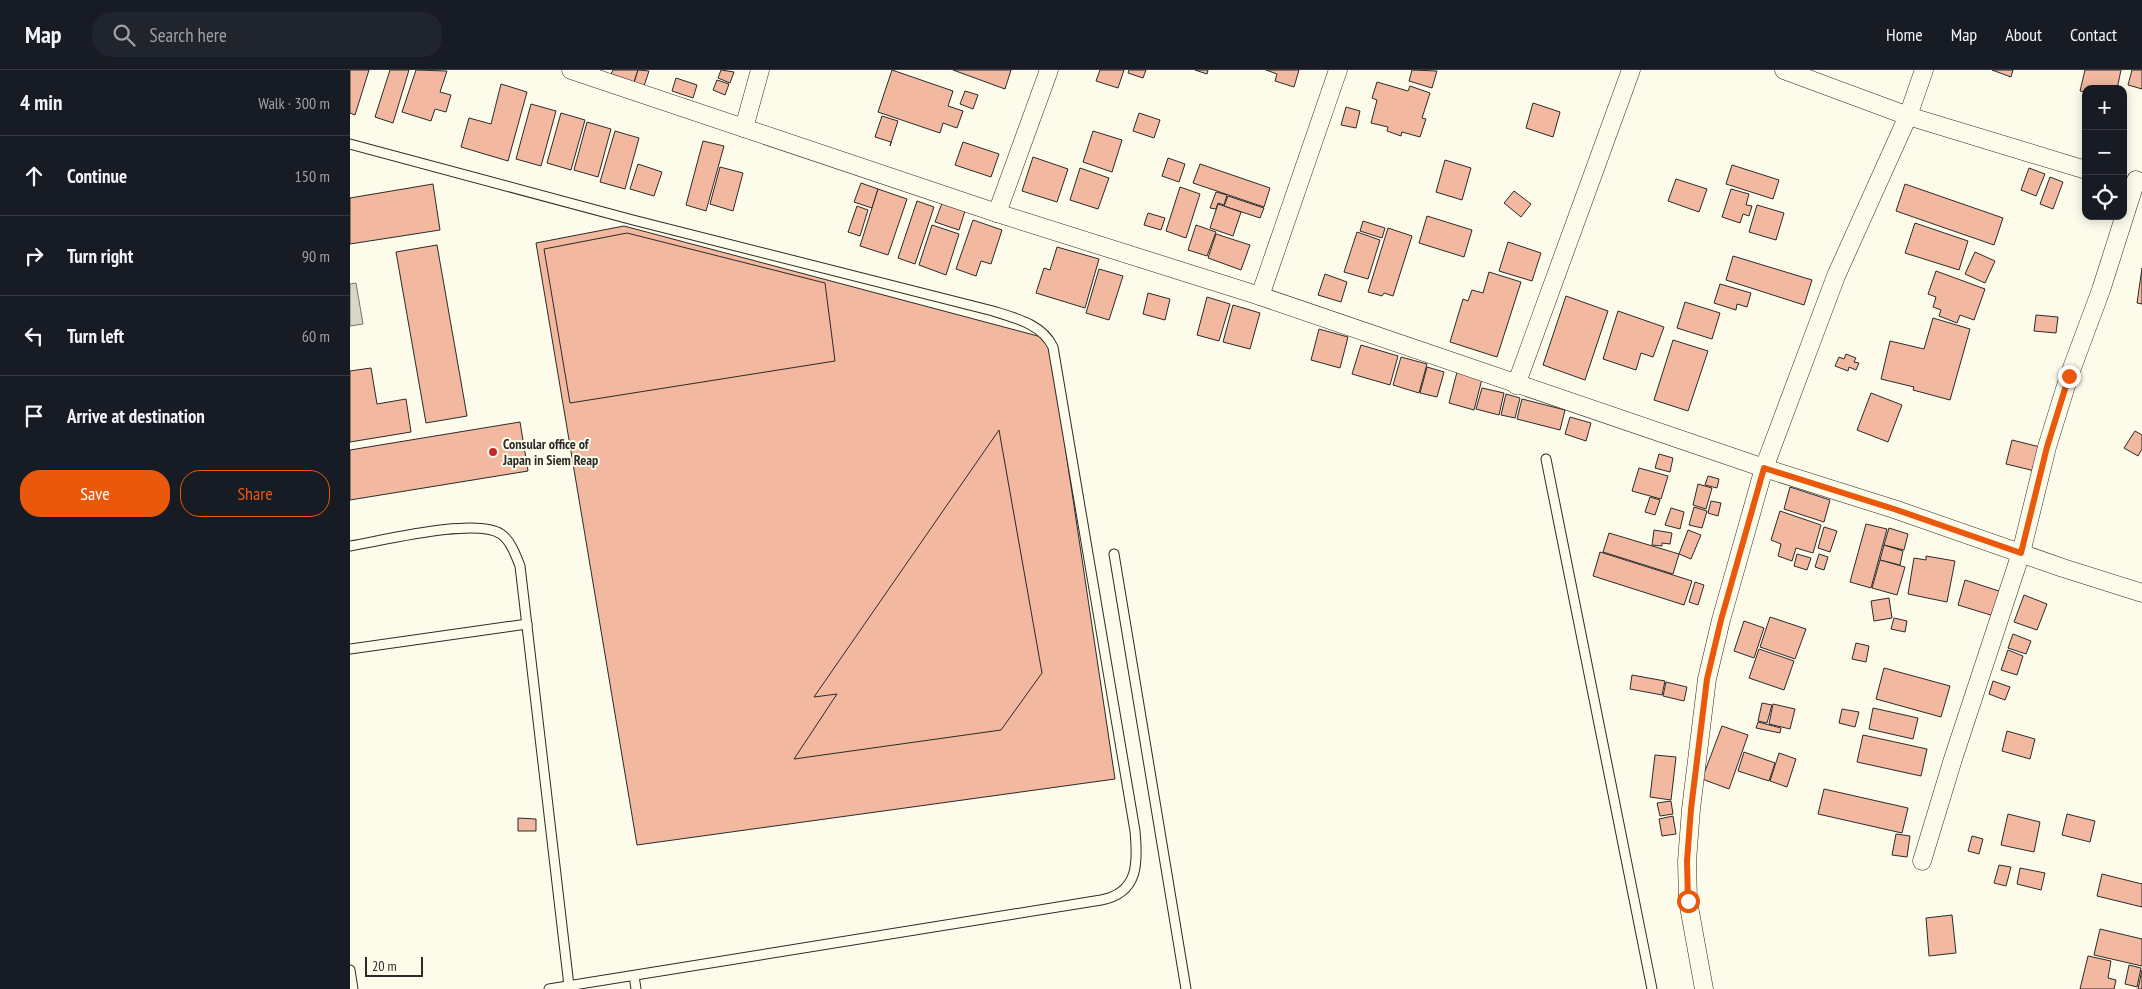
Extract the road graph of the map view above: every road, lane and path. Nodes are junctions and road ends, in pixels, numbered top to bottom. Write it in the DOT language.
graph roads {
  1 [pos="571,70"];
  2 [pos="760,70"];
  3 [pos="1049,70"];
  4 [pos="1338,70"];
  5 [pos="1631,70"];
  6 [pos="1784,70"];
  7 [pos="1924,70"];
  8 [pos="1908,116"];
  9 [pos="744,128"];
  10 [pos="350,144"];
  11 [pos="2082,169"];
  12 [pos="2134,179"];
  13 [pos="997,213"];
  14 [pos="1260,296"];
  15 [pos="1516,385"];
  16 [pos="1546,459"];
  17 [pos="1764,468"];
  18 [pos="350,546"];
  19 [pos="2021,553"];
  20 [pos="1114,554"];
  21 [pos="2142,593"];
  22 [pos="527,624"];
  23 [pos="350,649"];
  24 [pos="1922,861"];
  25 [pos="350,970"];
  26 [pos="634,976"];
  27 [pos="570,986"];
  28 [pos="353,989"];
  29 [pos="549,989"];
  30 [pos="636,989"];
  31 [pos="1186,989"];
  32 [pos="1652,989"];
  33 [pos="1704,989"];
  1 -- 9 [label="street"];
  2 -- 9 [label="street"];
  3 -- 13 [label="street"];
  4 -- 14 [label="street"];
  5 -- 15 [label="street"];
  6 -- 8 [label="street"];
  7 -- 8 [label="street"];
  8 -- 11 [label="street"];
  8 -- 17 [label="street"];
  9 -- 13 [label="street"];
  10 -- 26 [label="lane"];
  12 -- 19 [label="street"];
  13 -- 14 [label="street"];
  14 -- 15 [label="street"];
  15 -- 17 [label="street"];
  16 -- 32 [label="lane"];
  17 -- 19 [label="street"];
  17 -- 33 [label="street"];
  18 -- 22 [label="lane"];
  19 -- 21 [label="street"];
  19 -- 24 [label="street"];
  20 -- 31 [label="lane"];
  22 -- 23 [label="lane"];
  22 -- 27 [label="lane"];
  25 -- 28 [label="lane"];
  26 -- 27 [label="lane"];
  26 -- 30 [label="lane"];
  27 -- 29 [label="lane"];
}
